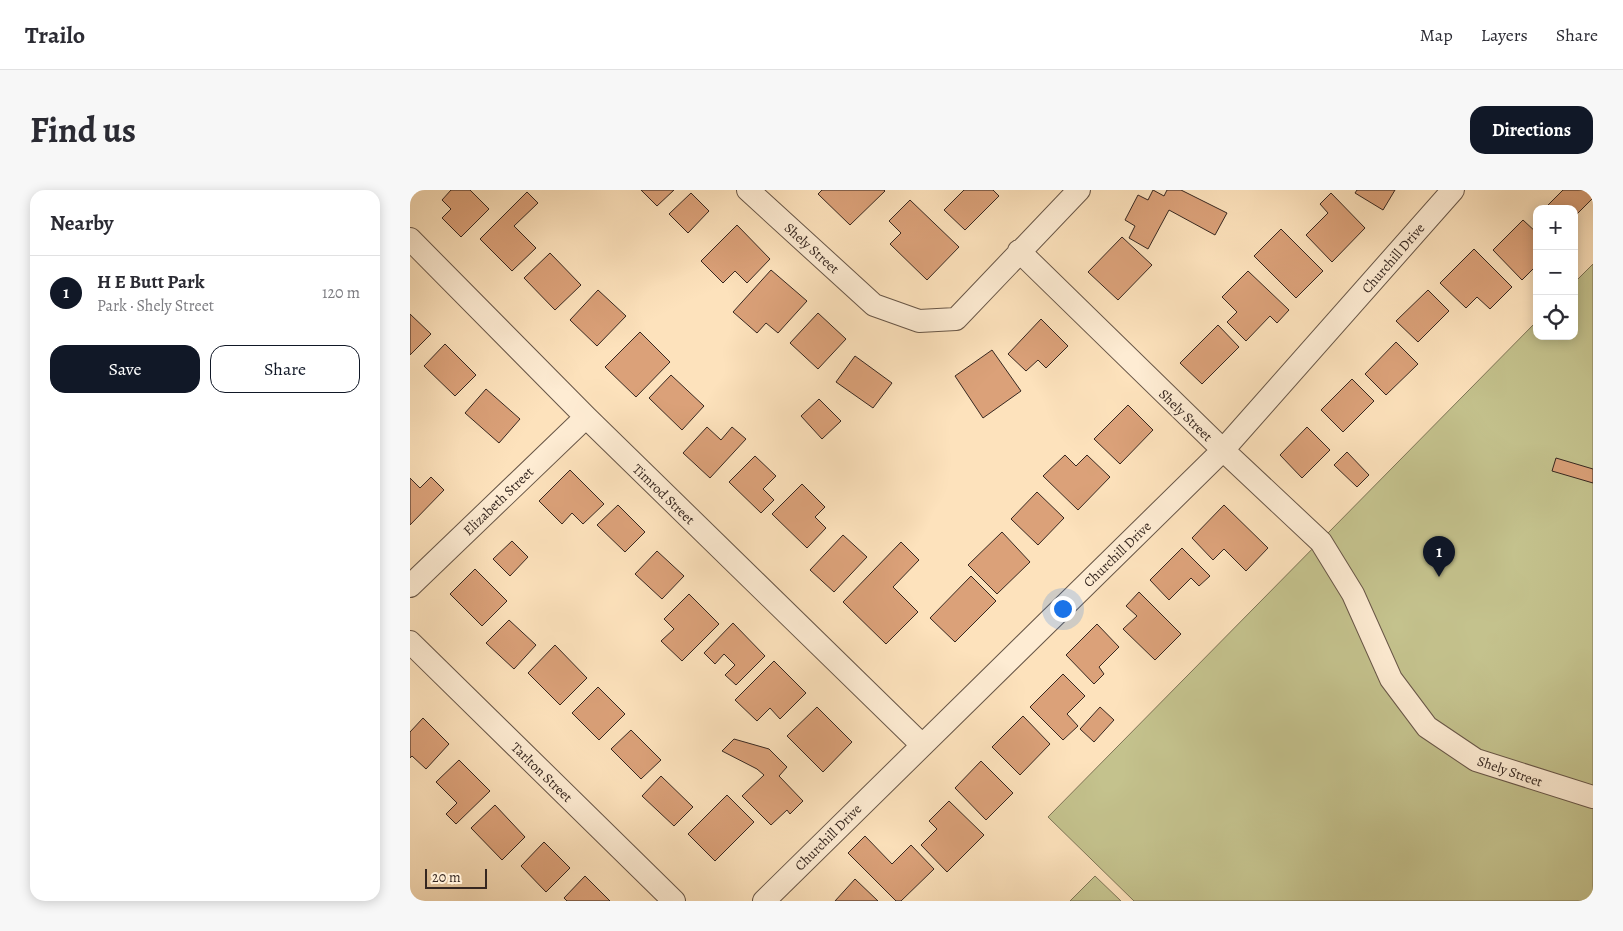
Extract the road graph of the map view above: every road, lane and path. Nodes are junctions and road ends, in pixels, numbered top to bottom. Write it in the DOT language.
graph roads {
  1 [pos="748,190"];
  2 [pos="1079,190"];
  3 [pos="1453,190"];
  4 [pos="410,239"];
  5 [pos="1019,251"];
  6 [pos="586,417"];
  7 [pos="1223,450"];
  8 [pos="410,586"];
  9 [pos="410,642"];
  10 [pos="922,745"];
  11 [pos="1593,797"];
  12 [pos="674,901"];
  13 [pos="764,901"];
  1 -- 5 [label="street, Shely Street"];
  2 -- 5 [label="street"];
  3 -- 7 [label="street, Churchill Drive"];
  4 -- 6 [label="street, Timrod Street"];
  5 -- 7 [label="street, Shely Street"];
  6 -- 8 [label="street, Elizabeth Street"];
  6 -- 10 [label="street, Timrod Street"];
  7 -- 10 [label="street, Churchill Drive"];
  7 -- 11 [label="street, Shely Street"];
  9 -- 12 [label="street, Tarlton Street"];
  10 -- 13 [label="street, Churchill Drive"];
}
